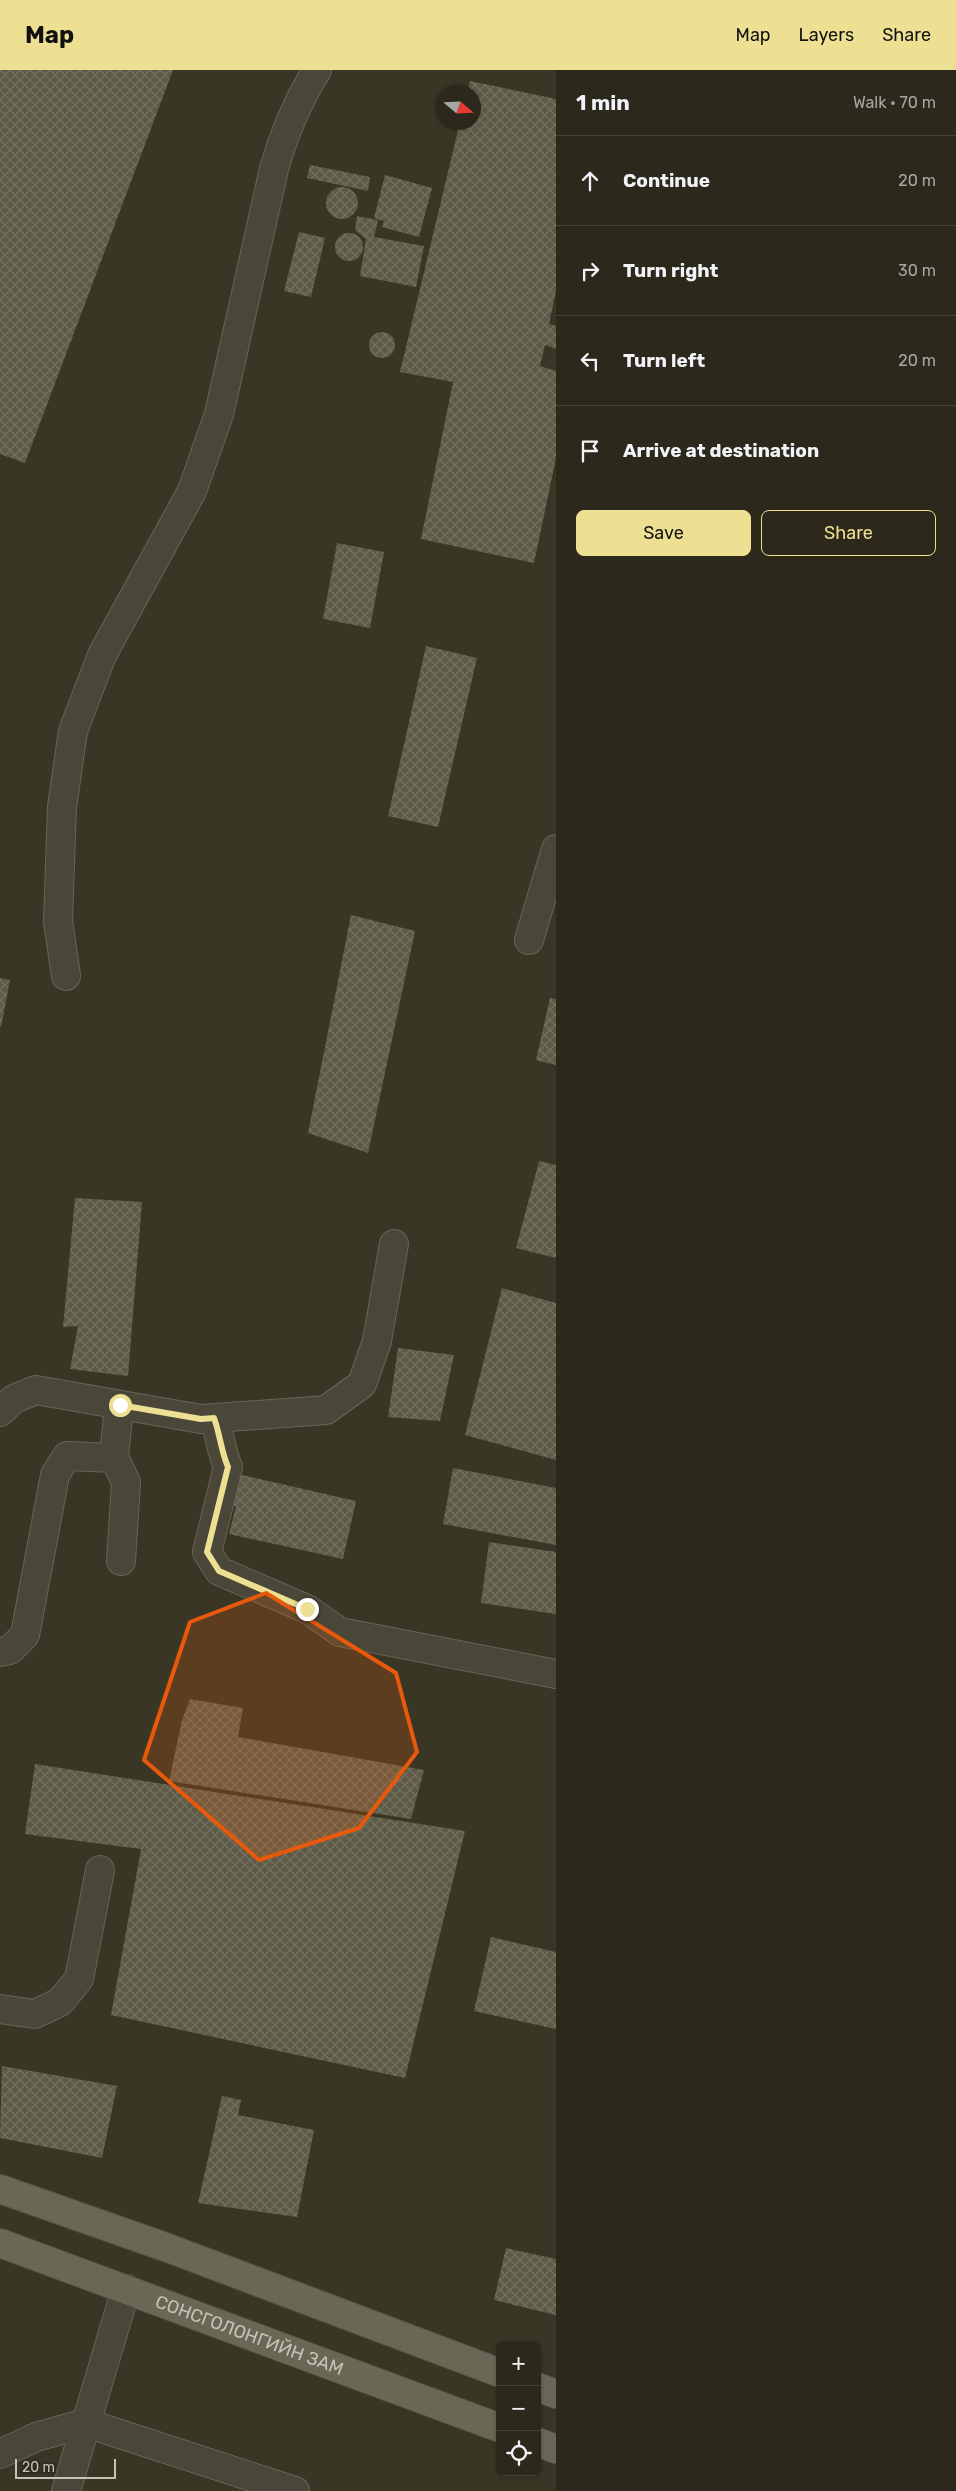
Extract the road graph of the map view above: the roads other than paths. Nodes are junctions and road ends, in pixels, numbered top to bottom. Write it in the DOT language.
graph roads {
  1 [pos="317,70"];
  2 [pos="556,849"];
  3 [pos="529,940"];
  4 [pos="66,976"];
  5 [pos="394,1244"];
  6 [pos="120,1405"];
  7 [pos="0,1412"];
  8 [pos="214,1418"];
  9 [pos="114,1458"];
  10 [pos="121,1560"];
  11 [pos="0,1652"];
  12 [pos="556,1674"];
  13 [pos="100,1870"];
  14 [pos="0,2009"];
  15 [pos="0,2190"];
  16 [pos="0,2243"];
  17 [pos="126,2289"];
  18 [pos="496,2371"];
  19 [pos="541,2388"];
  20 [pos="556,2394"];
  21 [pos="86,2422"];
  22 [pos="496,2427"];
  23 [pos="541,2443"];
  24 [pos="556,2449"];
  25 [pos="0,2454"];
  26 [pos="66,2491"];
  27 [pos="295,2491"];
  1 -- 4 [label="lane"];
  2 -- 3 [label="lane"];
  5 -- 8 [label="lane"];
  6 -- 7 [label="lane"];
  6 -- 8 [label="lane"];
  6 -- 9 [label="lane"];
  8 -- 12 [label="lane"];
  9 -- 10 [label="lane"];
  9 -- 11 [label="lane"];
  13 -- 14 [label="lane"];
  15 -- 18 [label="main road"];
  16 -- 17 [label="main road, СОНСГОЛОНГИЙН ЗАМ"];
  17 -- 21 [label="lane"];
  17 -- 22 [label="main road, СОНСГОЛОНГИЙН ЗАМ"];
  19 -- 20 [label="main road"];
  21 -- 25 [label="lane"];
  21 -- 26 [label="lane"];
  21 -- 27 [label="lane"];
  23 -- 24 [label="main road"];
}
